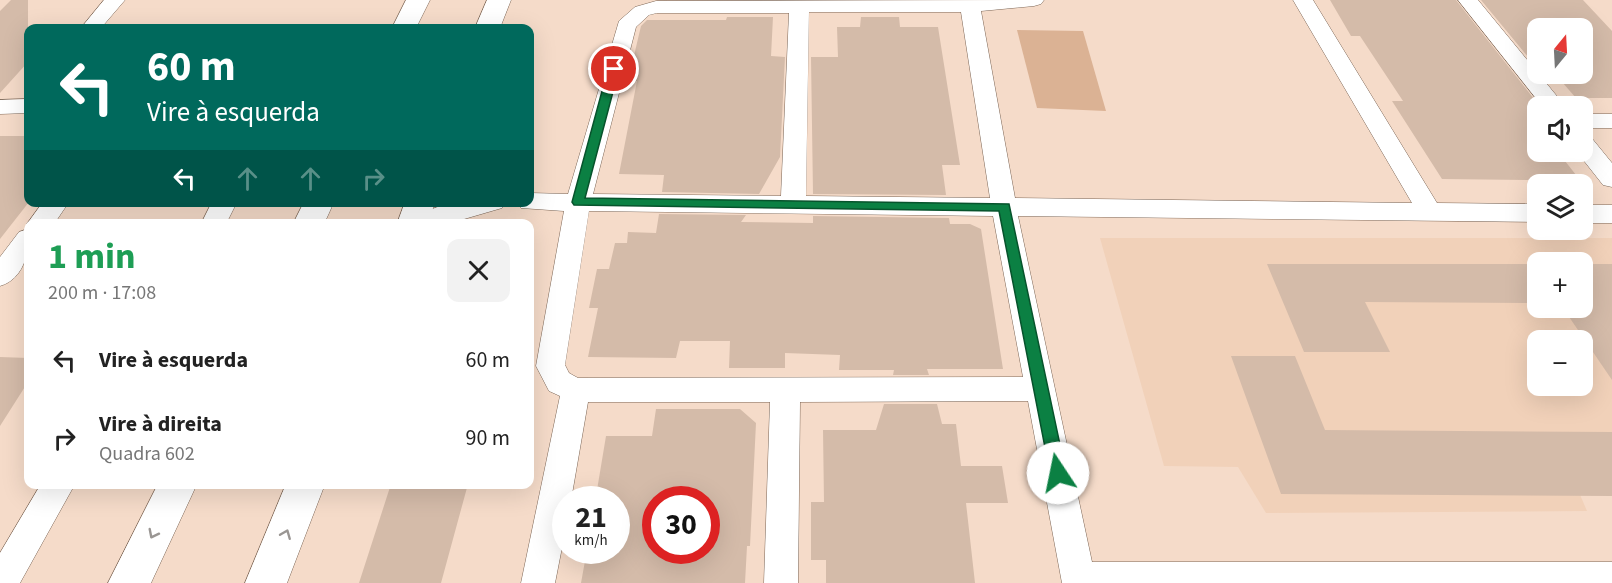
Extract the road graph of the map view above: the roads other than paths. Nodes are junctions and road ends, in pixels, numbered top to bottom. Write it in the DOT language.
graph roads {
  1 [pos="115,0"];
  2 [pos="1034,0"];
  3 [pos="1303,0"];
  4 [pos="1468,0"];
  5 [pos="419,2"];
  6 [pos="495,2"];
  7 [pos="970,3"];
  8 [pos="799,7"];
  9 [pos="94,24"];
  10 [pos="406,24"];
  11 [pos="489,24"];
  12 [pos="1546,96"];
  13 [pos="24,105"];
  14 [pos="0,107"];
  15 [pos="1593,121"];
  16 [pos="1612,121"];
  17 [pos="1593,156"];
  18 [pos="1612,179"];
  19 [pos="534,202"];
  20 [pos="578,202"];
  21 [pos="793,205"];
  22 [pos="53,207"];
  23 [pos="470,207"];
  24 [pos="1004,207"];
  25 [pos="1430,212"];
  26 [pos="1527,213"];
  27 [pos="1593,214"];
  28 [pos="1612,214"];
  29 [pos="44,219"];
  30 [pos="433,219"];
  31 [pos="24,244"];
  32 [pos="0,276"];
  33 [pos="1041,389"];
  34 [pos="576,390"];
  35 [pos="785,390"];
  36 [pos="56,489"];
  37 [pos="176,489"];
  38 [pos="304,489"];
  39 [pos="1612,579"];
  40 [pos="1079,581"];
  41 [pos="1,583"];
  42 [pos="129,583"];
  43 [pos="266,583"];
  44 [pos="538,583"];
  45 [pos="781,583"];
  1 -- 9 [label="street"];
  2 -- 7 [label="street"];
  3 -- 25 [label="street"];
  4 -- 12 [label="street"];
  5 -- 10 [label="street"];
  6 -- 11 [label="street"];
  7 -- 8 [label="street"];
  7 -- 24 [label="street"];
  8 -- 20 [label="street"];
  8 -- 21 [label="street"];
  13 -- 14 [label="street"];
  15 -- 16 [label="street"];
  17 -- 18 [label="street"];
  19 -- 20 [label="street"];
  20 -- 21 [label="street"];
  20 -- 34 [label="street"];
  21 -- 24 [label="street"];
  22 -- 29 [label="street"];
  23 -- 30 [label="street"];
  24 -- 25 [label="street"];
  24 -- 33 [label="street"];
  25 -- 26 [label="street"];
  27 -- 28 [label="street"];
  31 -- 32 [label="street"];
  33 -- 35 [label="street"];
  33 -- 40 [label="street"];
  34 -- 35 [label="street"];
  34 -- 44 [label="street"];
  35 -- 45 [label="street"];
  36 -- 41 [label="street"];
  37 -- 42 [label="street, one-way"];
  43 -- 38 [label="street, one-way"];
  39 -- 40 [label="street"];
}
